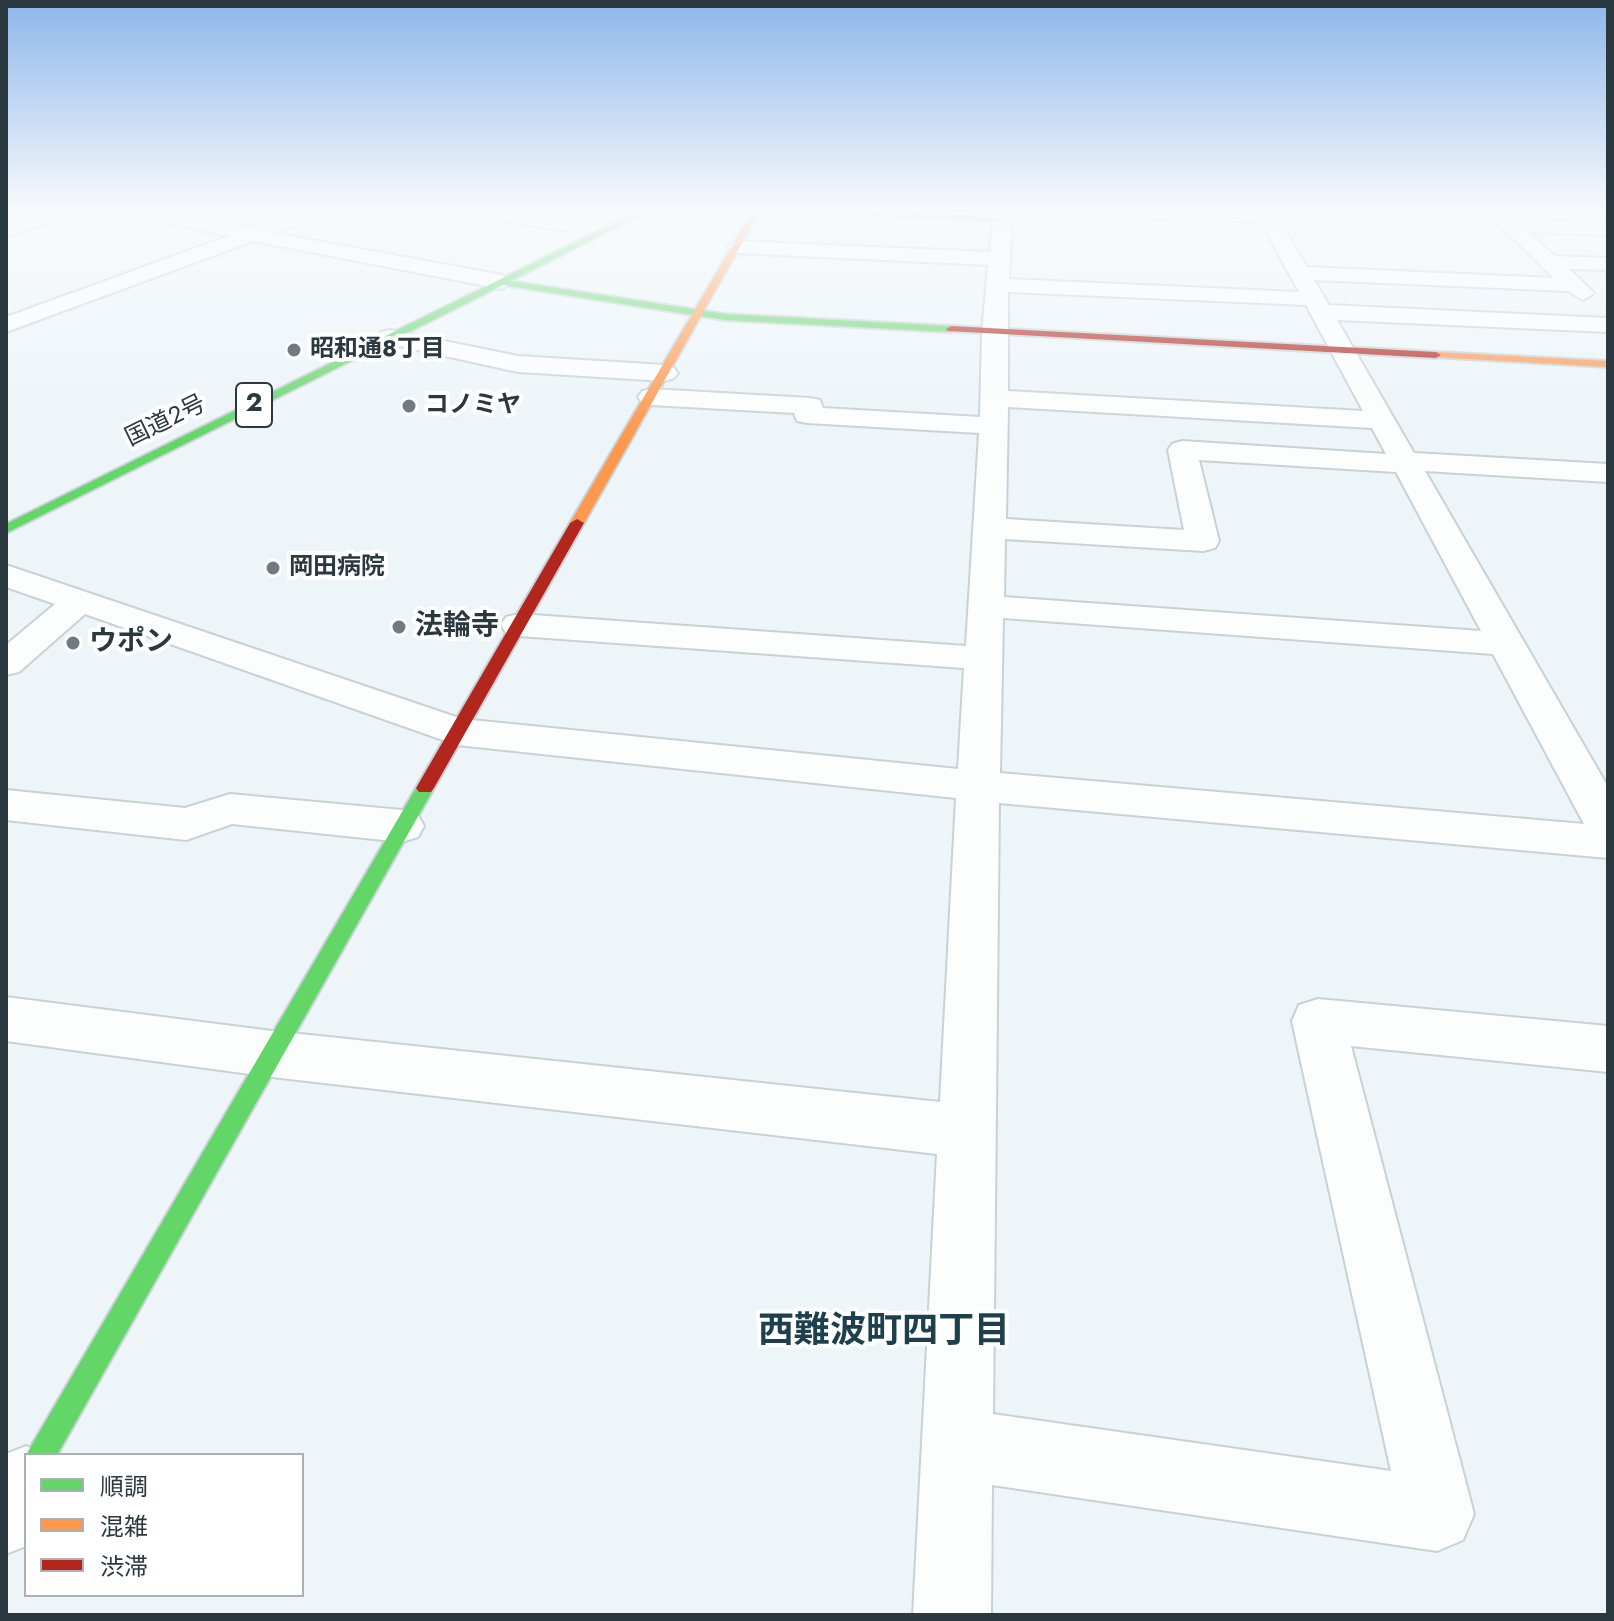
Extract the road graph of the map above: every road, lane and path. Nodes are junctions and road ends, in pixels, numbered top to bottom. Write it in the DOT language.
graph roads {
  1 [pos="115,285"];
  2 [pos="442,285"];
  3 [pos="497,285"];
  4 [pos="518,285"];
  5 [pos="715,285"];
  6 [pos="999,285"];
  7 [pos="1172,285"];
  8 [pos="1306,285"];
  9 [pos="1573,285"];
  10 [pos="431,290"];
  11 [pos="1312,295"];
  12 [pos="698,315"];
  13 [pos="1606,315"];
  14 [pos="6,325"];
  15 [pos="994,332"];
  16 [pos="390,337"];
  17 [pos="1340,349"];
  18 [pos="1608,364"];
  19 [pos="665,373"];
  20 [pos="651,397"];
  21 [pos="994,412"];
  22 [pos="1383,420"];
  23 [pos="1406,462"];
  24 [pos="1608,473"];
  25 [pos="989,528"];
  26 [pos="6,529"];
  27 [pos="6,575"];
  28 [pos="79,601"];
  29 [pos="986,606"];
  30 [pos="519,625"];
  31 [pos="1507,644"];
  32 [pos="983,658"];
  33 [pos="6,664"];
  34 [pos="457,732"];
  35 [pos="978,786"];
  36 [pos="6,805"];
  37 [pos="402,826"];
  38 [pos="1608,826"];
  39 [pos="1608,842"];
  40 [pos="6,1019"];
  41 [pos="1608,1049"];
  42 [pos="272,1054"];
  43 [pos="967,1131"];
  44 [pos="957,1444"];
  45 [pos="42,1453"];
  46 [pos="24,1486"];
  47 [pos="6,1517"];
  48 [pos="952,1615"];
  1 -- 14 [label="street"];
  2 -- 10 [label="main road"];
  3 -- 16 [label="main road, 国道2号 / 2"];
  4 -- 12 [label="main road"];
  5 -- 12 [label="main road"];
  6 -- 15 [label="street"];
  7 -- 11 [label="street"];
  8 -- 11 [label="street"];
  9 -- 11 [label="street"];
  9 -- 13 [label="street"];
  11 -- 13 [label="street"];
  11 -- 17 [label="street"];
  12 -- 15 [label="main road"];
  12 -- 19 [label="main road"];
  15 -- 17 [label="main road"];
  15 -- 21 [label="street"];
  16 -- 19 [label="street"];
  16 -- 26 [label="main road, 国道2号 / 2"];
  17 -- 18 [label="main road"];
  17 -- 22 [label="street"];
  19 -- 20 [label="main road"];
  20 -- 21 [label="street"];
  20 -- 30 [label="main road"];
  21 -- 22 [label="street"];
  21 -- 25 [label="street"];
  22 -- 23 [label="street"];
  23 -- 24 [label="street"];
  23 -- 25 [label="street"];
  23 -- 31 [label="street"];
  25 -- 29 [label="street"];
  27 -- 28 [label="street"];
  28 -- 33 [label="street"];
  28 -- 34 [label="street"];
  29 -- 31 [label="street"];
  29 -- 32 [label="street"];
  30 -- 32 [label="street"];
  30 -- 34 [label="main road"];
  31 -- 38 [label="street"];
  32 -- 35 [label="street"];
  34 -- 35 [label="street"];
  34 -- 37 [label="main road"];
  35 -- 39 [label="street"];
  35 -- 43 [label="street"];
  36 -- 37 [label="street"];
  37 -- 42 [label="main road"];
  40 -- 42 [label="street"];
  41 -- 44 [label="street"];
  42 -- 43 [label="street"];
  42 -- 45 [label="main road"];
  43 -- 44 [label="street"];
  44 -- 48 [label="street"];
  46 -- 47 [label="street"];
}
